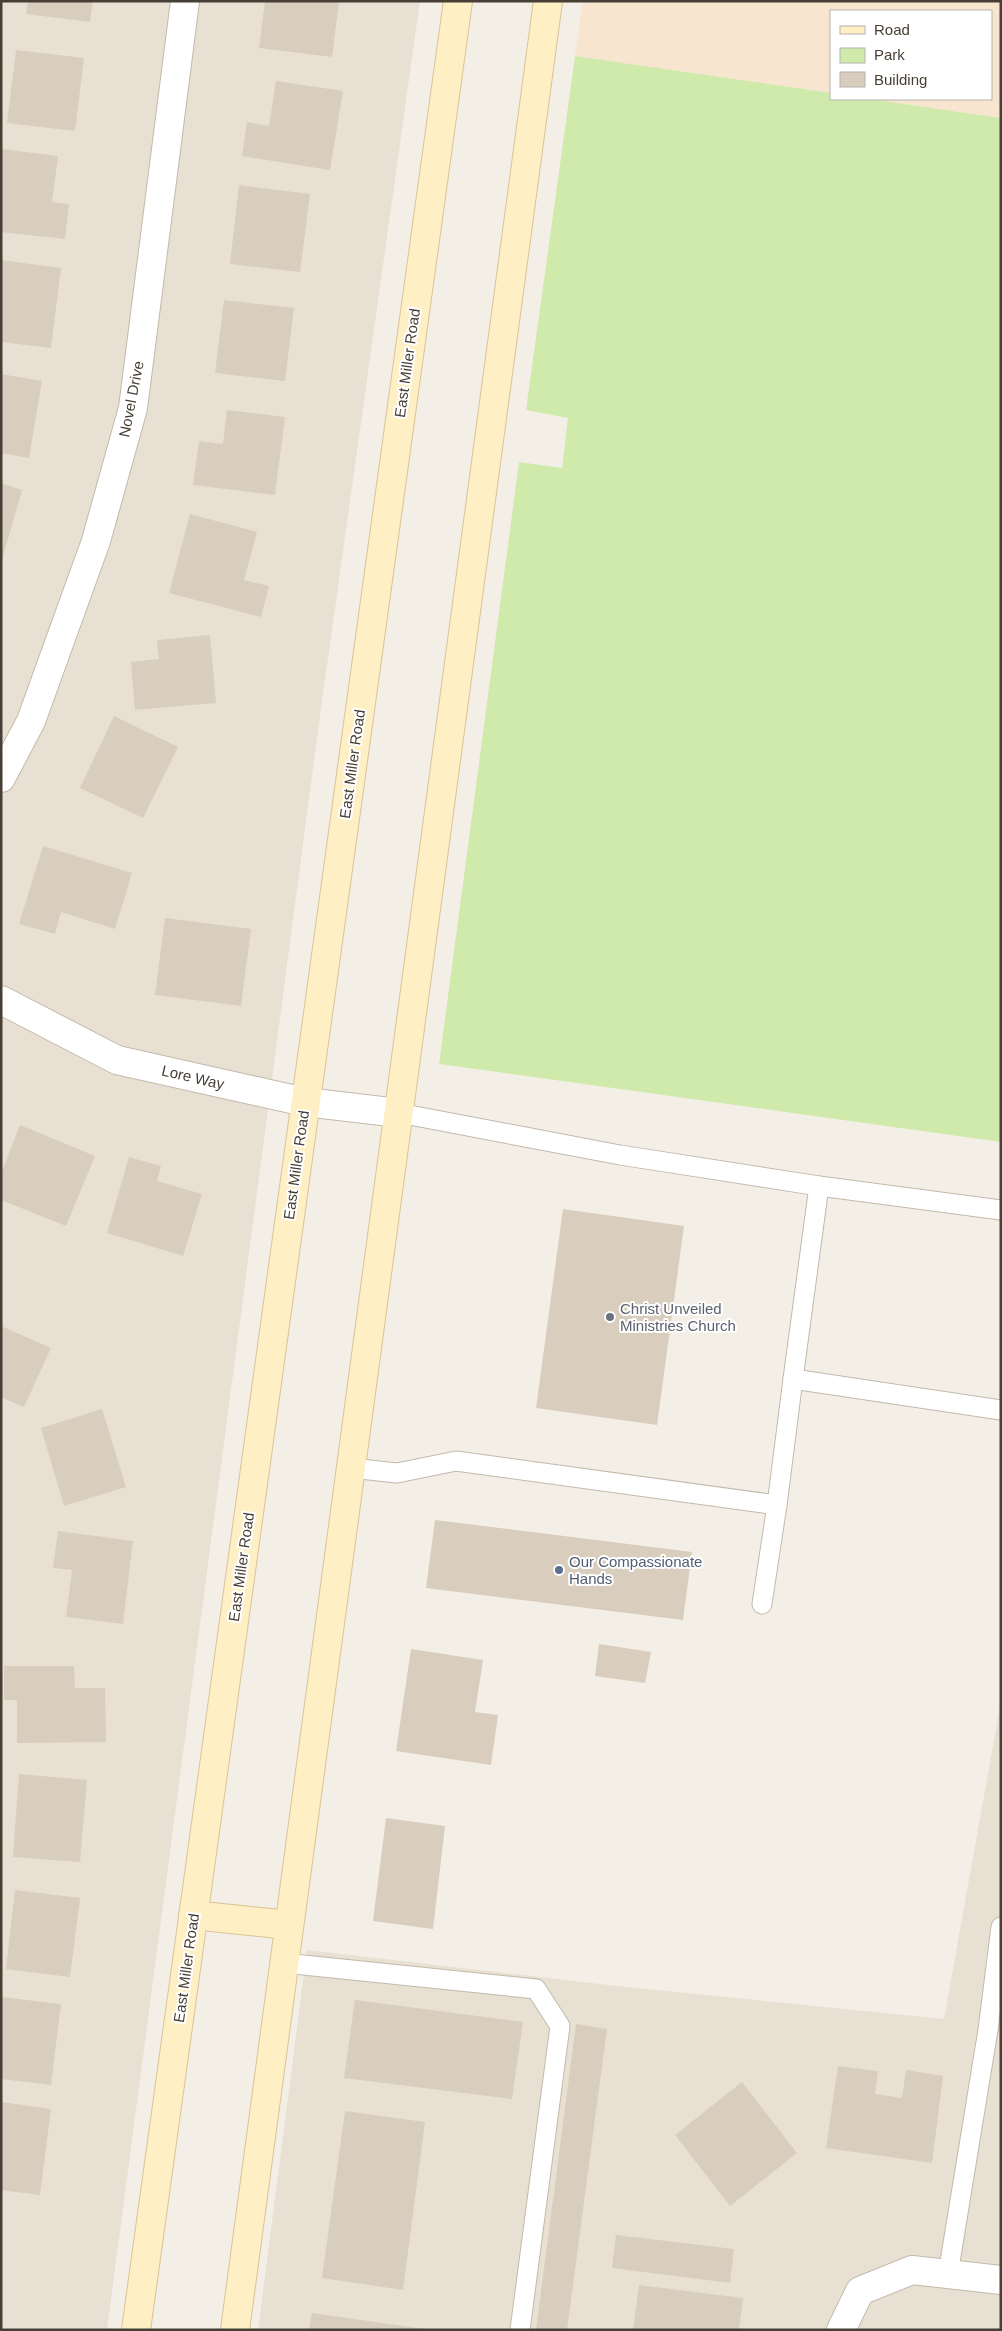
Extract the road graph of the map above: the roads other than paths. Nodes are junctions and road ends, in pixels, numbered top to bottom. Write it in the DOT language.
graph roads {
  1 [pos="185,1"];
  2 [pos="458,1"];
  3 [pos="548,1"];
  4 [pos="1,778"];
  5 [pos="1,1000"];
  6 [pos="305,1102"];
  7 [pos="399,1113"];
  8 [pos="819,1186"];
  9 [pos="1001,1210"];
  10 [pos="793,1379"];
  11 [pos="1001,1410"];
  12 [pos="351,1468"];
  13 [pos="777,1505"];
  14 [pos="762,1604"];
  15 [pos="193,1915"];
  16 [pos="290,1925"];
  17 [pos="1001,1926"];
  18 [pos="284,1963"];
  19 [pos="948,2274"];
  20 [pos="1001,2280"];
  21 [pos="136,2330"];
  22 [pos="235,2330"];
  23 [pos="520,2330"];
  24 [pos="841,2330"];
  1 -- 4 [label="street, Novel Drive"];
  2 -- 6 [label="main road, East Miller Road"];
  3 -- 7 [label="main road"];
  5 -- 6 [label="street, Lore Way"];
  6 -- 7 [label="street, Lore Way"];
  6 -- 15 [label="main road, East Miller Road"];
  7 -- 8 [label="lane"];
  7 -- 12 [label="main road"];
  8 -- 9 [label="lane"];
  8 -- 10 [label="lane"];
  10 -- 11 [label="lane"];
  10 -- 13 [label="lane"];
  12 -- 13 [label="lane"];
  12 -- 16 [label="main road"];
  13 -- 14 [label="lane"];
  15 -- 16 [label="main road"];
  15 -- 21 [label="main road, East Miller Road"];
  16 -- 18 [label="main road"];
  17 -- 19 [label="lane"];
  18 -- 22 [label="main road"];
  18 -- 23 [label="lane"];
  19 -- 20 [label="street"];
  19 -- 24 [label="street"];
}
